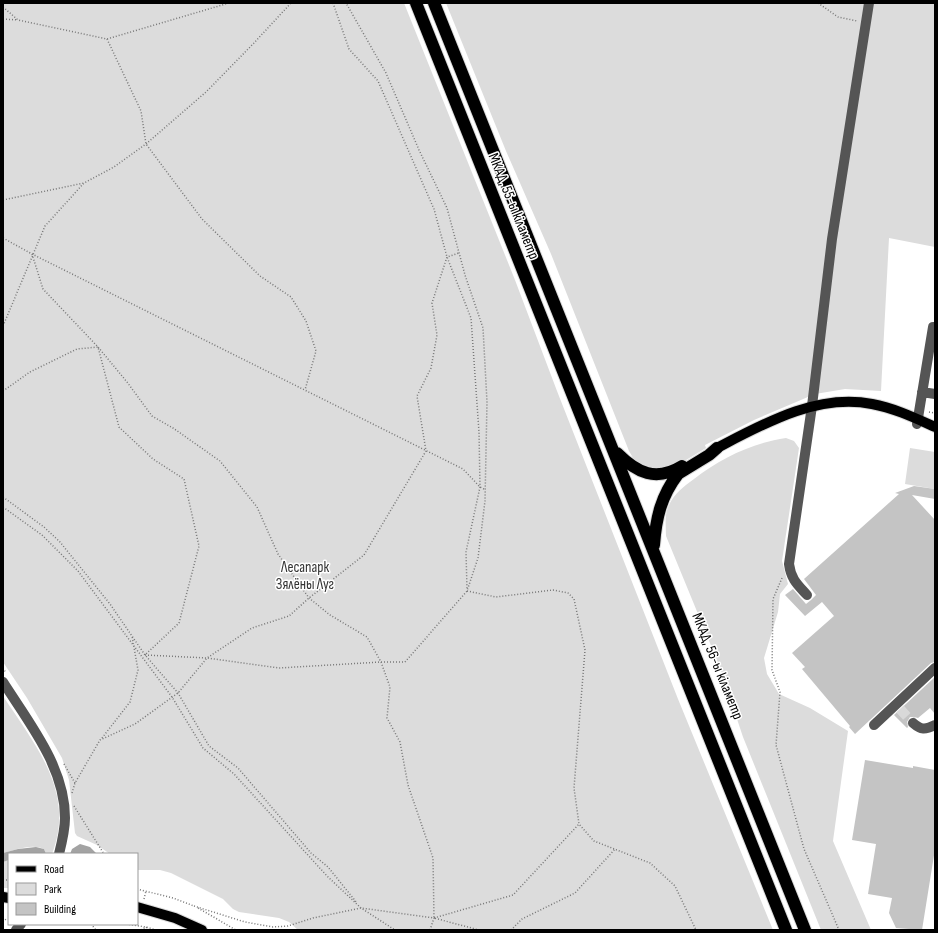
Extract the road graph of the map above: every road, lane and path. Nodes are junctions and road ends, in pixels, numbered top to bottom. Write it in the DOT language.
graph roads {
  1 [pos="229,3"];
  2 [pos="291,3"];
  3 [pos="333,3"];
  4 [pos="346,3"];
  5 [pos="416,3"];
  6 [pos="434,3"];
  7 [pos="818,3"];
  8 [pos="869,3"];
  9 [pos="3,6"];
  10 [pos="3,19"];
  11 [pos="18,20"];
  12 [pos="866,23"];
  13 [pos="107,38"];
  14 [pos="146,144"];
  15 [pos="84,183"];
  16 [pos="3,200"];
  17 [pos="3,238"];
  18 [pos="459,253"];
  19 [pos="32,254"];
  20 [pos="447,257"];
  21 [pos="3,326"];
  22 [pos="935,327"];
  23 [pos="98,347"];
  24 [pos="3,391"];
  25 [pos="305,391"];
  26 [pos="922,392"];
  27 [pos="935,394"];
  28 [pos="812,406"];
  29 [pos="599,415"];
  30 [pos="917,422"];
  31 [pos="935,427"];
  32 [pos="935,435"];
  33 [pos="717,448"];
  34 [pos="613,450"];
  35 [pos="426,451"];
  36 [pos="480,487"];
  37 [pos="485,490"];
  38 [pos="3,497"];
  39 [pos="3,507"];
  40 [pos="653,548"];
  41 [pos="789,564"];
  42 [pos="467,591"];
  43 [pos="807,595"];
  44 [pos="309,598"];
  45 [pos="132,634"];
  46 [pos="134,647"];
  47 [pos="145,655"];
  48 [pos="207,658"];
  49 [pos="381,662"];
  50 [pos="935,668"];
  51 [pos="3,682"];
  52 [pos="178,694"];
  53 [pos="172,697"];
  54 [pos="913,723"];
  55 [pos="874,725"];
  56 [pos="935,725"];
  57 [pos="100,740"];
  58 [pos="71,794"];
  59 [pos="73,806"];
  60 [pos="579,824"];
  61 [pos="615,849"];
  62 [pos="59,853"];
  63 [pos="103,853"];
  64 [pos="138,889"];
  65 [pos="194,906"];
  66 [pos="138,907"];
  67 [pos="361,908"];
  68 [pos="3,917"];
  69 [pos="434,918"];
  70 [pos="3,922"];
  71 [pos="133,925"];
  72 [pos="146,927"];
  73 [pos="141,930"];
  74 [pos="148,930"];
  75 [pos="156,930"];
  76 [pos="200,930"];
  77 [pos="236,930"];
  78 [pos="395,930"];
  79 [pos="430,930"];
  80 [pos="479,930"];
  81 [pos="511,930"];
  82 [pos="696,930"];
  83 [pos="786,930"];
  84 [pos="805,930"];
  85 [pos="839,930"];
  1 -- 13 [label="path"];
  2 -- 14 [label="path"];
  3 -- 20 [label="path"];
  4 -- 18 [label="path"];
  5 -- 83 [label="highway, МКАД, 55-ы кіламетр"];
  6 -- 29 [label="highway, МКАД, 55-ы кіламетр"];
  7 -- 12 [label="path"];
  8 -- 12 [label="street"];
  9 -- 11 [label="path"];
  10 -- 11 [label="path"];
  11 -- 13 [label="path"];
  12 -- 28 [label="street"];
  13 -- 14 [label="path"];
  14 -- 15 [label="path"];
  14 -- 25 [label="path"];
  15 -- 16 [label="path"];
  15 -- 19 [label="path"];
  17 -- 19 [label="path"];
  18 -- 20 [label="path"];
  18 -- 37 [label="path"];
  19 -- 21 [label="path"];
  19 -- 23 [label="path"];
  19 -- 25 [label="path"];
  20 -- 35 [label="path"];
  20 -- 36 [label="path"];
  22 -- 26 [label="street"];
  23 -- 24 [label="path"];
  23 -- 44 [label="path"];
  23 -- 47 [label="path"];
  25 -- 35 [label="path"];
  26 -- 27 [label="street"];
  26 -- 30 [label="street"];
  28 -- 30 [label="main road"];
  28 -- 33 [label="main road"];
  28 -- 41 [label="street"];
  29 -- 34 [label="highway, МКАД, 56-ы кіламетр"];
  30 -- 31 [label="main road"];
  30 -- 32 [label="main road"];
  33 -- 34 [label="highway"];
  33 -- 40 [label="highway"];
  34 -- 40 [label="highway, МКАД, 56-ы кіламетр"];
  35 -- 36 [label="path"];
  35 -- 44 [label="path"];
  36 -- 37 [label="path"];
  36 -- 42 [label="path"];
  37 -- 42 [label="path"];
  38 -- 45 [label="path"];
  39 -- 46 [label="path"];
  40 -- 84 [label="highway, МКАД, 56-ы кіламетр"];
  41 -- 43 [label="street"];
  41 -- 85 [label="path"];
  42 -- 49 [label="path"];
  42 -- 60 [label="path"];
  44 -- 48 [label="path"];
  44 -- 49 [label="path"];
  45 -- 46 [label="path"];
  45 -- 47 [label="path"];
  46 -- 53 [label="path"];
  46 -- 57 [label="path"];
  47 -- 48 [label="path"];
  47 -- 52 [label="path"];
  48 -- 49 [label="path"];
  48 -- 52 [label="path"];
  49 -- 69 [label="path"];
  50 -- 55 [label="street"];
  51 -- 62 [label="street"];
  52 -- 53 [label="path"];
  52 -- 67 [label="path"];
  53 -- 57 [label="path"];
  53 -- 67 [label="path"];
  54 -- 56 [label="street"];
  57 -- 58 [label="path"];
  59 -- 63 [label="path"];
  60 -- 61 [label="path"];
  60 -- 69 [label="path"];
  61 -- 81 [label="path"];
  61 -- 82 [label="path"];
  64 -- 65 [label="path"];
  65 -- 67 [label="path"];
  65 -- 77 [label="path"];
  66 -- 76 [label="main road"];
  67 -- 69 [label="path"];
  67 -- 78 [label="path"];
  68 -- 70 [label="path"];
  69 -- 79 [label="path"];
  69 -- 80 [label="path"];
  71 -- 72 [label="path"];
  72 -- 73 [label="path"];
  72 -- 74 [label="path"];
  72 -- 75 [label="path"];
}
